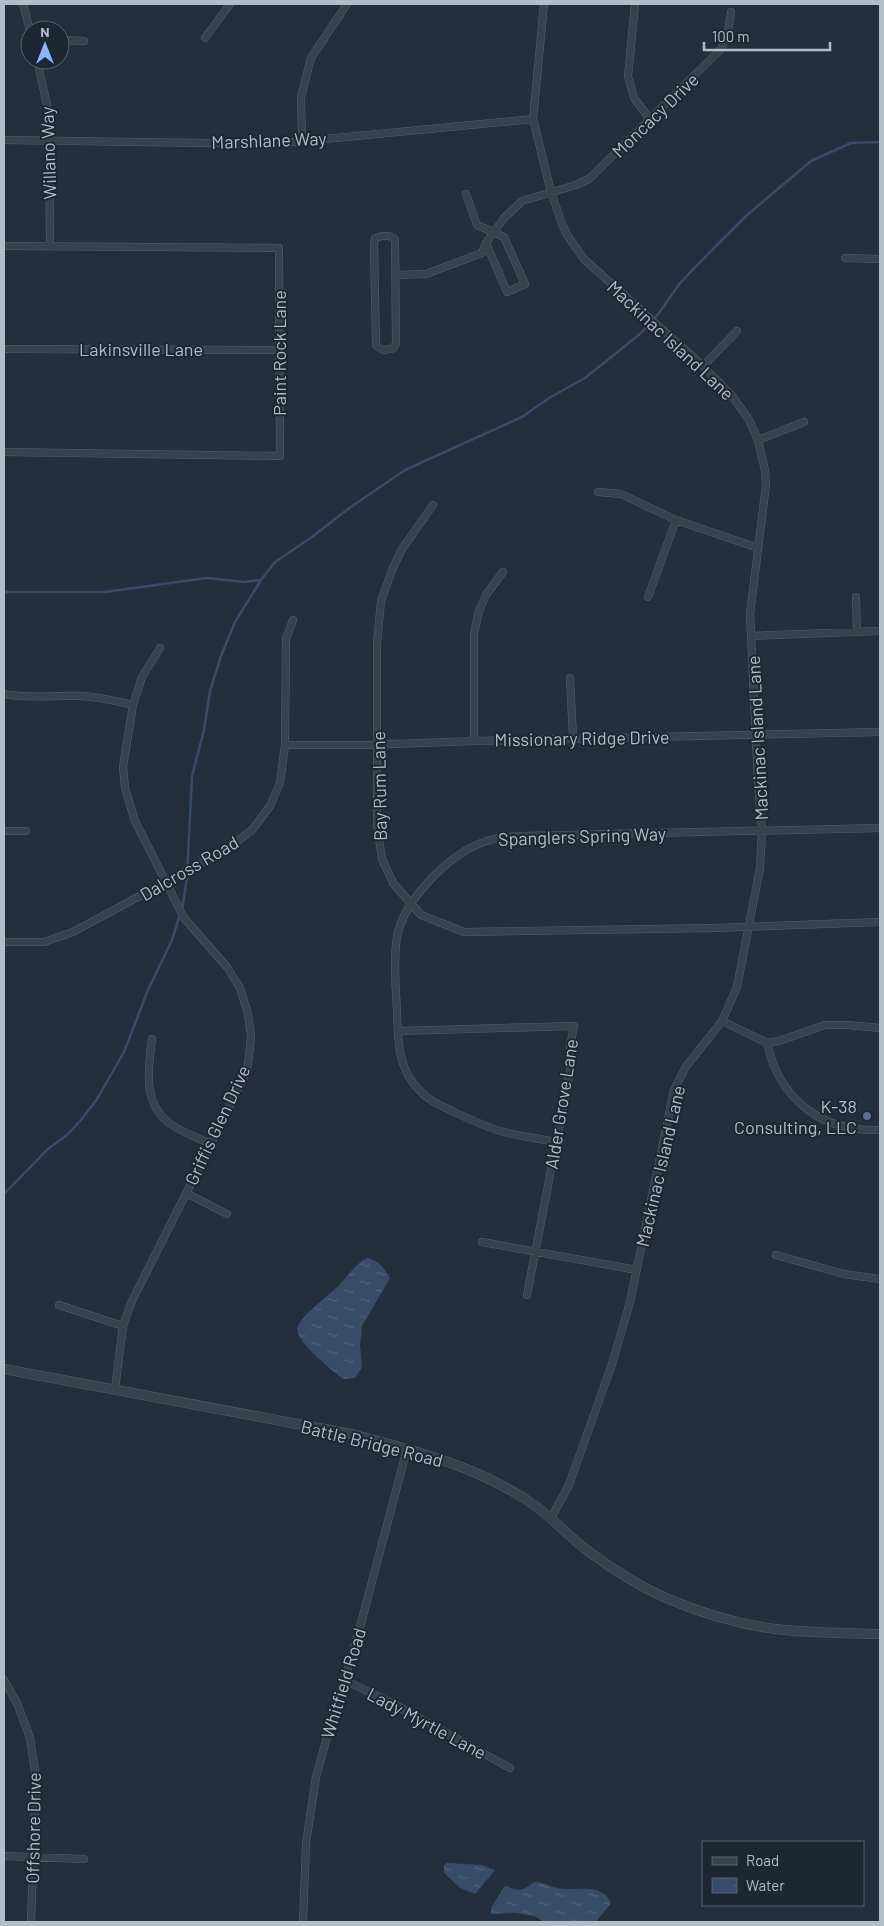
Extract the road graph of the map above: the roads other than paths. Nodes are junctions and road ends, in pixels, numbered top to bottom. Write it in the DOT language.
graph roads {
  1 [pos="22,4"];
  2 [pos="230,4"];
  3 [pos="347,4"];
  4 [pos="544,4"];
  5 [pos="635,4"];
  6 [pos="731,12"];
  7 [pos="27,20"];
  8 [pos="205,38"];
  9 [pos="70,40"];
  10 [pos="84,41"];
  11 [pos="39,70"];
  12 [pos="650,119"];
  13 [pos="532,120"];
  14 [pos="4,140"];
  15 [pos="50,140"];
  16 [pos="302,141"];
  17 [pos="551,192"];
  18 [pos="466,194"];
  19 [pos="493,233"];
  20 [pos="486,243"];
  21 [pos="4,246"];
  22 [pos="50,246"];
  23 [pos="845,258"];
  24 [pos="880,259"];
  25 [pos="396,275"];
  26 [pos="737,331"];
  27 [pos="4,349"];
  28 [pos="279,350"];
  29 [pos="703,366"];
  30 [pos="804,422"];
  31 [pos="758,440"];
  32 [pos="4,452"];
  33 [pos="598,492"];
  34 [pos="432,505"];
  35 [pos="676,520"];
  36 [pos="758,548"];
  37 [pos="503,572"];
  38 [pos="648,597"];
  39 [pos="856,597"];
  40 [pos="293,620"];
  41 [pos="880,631"];
  42 [pos="857,632"];
  43 [pos="751,636"];
  44 [pos="160,648"];
  45 [pos="570,678"];
  46 [pos="4,694"];
  47 [pos="133,705"];
  48 [pos="880,732"];
  49 [pos="756,734"];
  50 [pos="574,738"];
  51 [pos="474,741"];
  52 [pos="285,745"];
  53 [pos="377,745"];
  54 [pos="880,828"];
  55 [pos="4,831"];
  56 [pos="762,831"];
  57 [pos="26,832"];
  58 [pos="166,882"];
  59 [pos="411,903"];
  60 [pos="880,922"];
  61 [pos="750,926"];
  62 [pos="4,942"];
  63 [pos="722,1021"];
  64 [pos="880,1028"];
  65 [pos="398,1031"];
  66 [pos="152,1039"];
  67 [pos="767,1043"];
  68 [pos="880,1130"];
  69 [pos="556,1142"];
  70 [pos="211,1144"];
  71 [pos="186,1193"];
  72 [pos="227,1214"];
  73 [pos="482,1242"];
  74 [pos="535,1252"];
  75 [pos="776,1255"];
  76 [pos="637,1270"];
  77 [pos="880,1279"];
  78 [pos="527,1295"];
  79 [pos="59,1305"];
  80 [pos="123,1326"];
  81 [pos="4,1369"];
  82 [pos="115,1390"];
  83 [pos="407,1449"];
  84 [pos="551,1518"];
  85 [pos="880,1634"];
  86 [pos="4,1680"];
  87 [pos="344,1680"];
  88 [pos="510,1768"];
  89 [pos="4,1856"];
  90 [pos="34,1857"];
  91 [pos="84,1859"];
  92 [pos="31,1922"];
  93 [pos="303,1922"];
  1 -- 7 [label="street"];
  2 -- 8 [label="street"];
  3 -- 16 [label="street"];
  4 -- 13 [label="street, Mackinac Island Lane"];
  5 -- 12 [label="street"];
  6 -- 12 [label="street, Moncacy Drive"];
  9 -- 10 [label="street"];
  11 -- 15 [label="street, Willano Way"];
  12 -- 17 [label="street, Moncacy Drive"];
  13 -- 16 [label="street, Marshlane Way"];
  13 -- 17 [label="street, Mackinac Island Lane"];
  14 -- 15 [label="street, Marshlane Way"];
  15 -- 16 [label="street, Marshlane Way"];
  15 -- 22 [label="street, Willano Way"];
  17 -- 19 [label="street, Moncacy Drive"];
  17 -- 29 [label="street, Mackinac Island Lane"];
  18 -- 19 [label="street"];
  19 -- 20 [label="street, Moncacy Drive"];
  19 -- 20 [label="street"];
  20 -- 25 [label="street, Moncacy Drive"];
  21 -- 22 [label="street, Paint Rock Lane"];
  22 -- 28 [label="street, Paint Rock Lane"];
  23 -- 24 [label="street"];
  25 -- 25 [label="street"];
  26 -- 29 [label="street"];
  27 -- 28 [label="street, Lakinsville Lane"];
  28 -- 32 [label="street, Paint Rock Lane"];
  29 -- 31 [label="street, Mackinac Island Lane"];
  30 -- 31 [label="street"];
  31 -- 36 [label="street, Mackinac Island Lane"];
  33 -- 35 [label="street"];
  34 -- 53 [label="street, Bay Rum Lane"];
  35 -- 36 [label="street"];
  35 -- 38 [label="street"];
  36 -- 43 [label="street, Mackinac Island Lane"];
  37 -- 51 [label="street"];
  39 -- 42 [label="street"];
  40 -- 52 [label="street, Dalcross Road"];
  41 -- 42 [label="street"];
  42 -- 43 [label="street"];
  43 -- 49 [label="street, Mackinac Island Lane"];
  44 -- 47 [label="street, Griffis Glen Drive"];
  45 -- 50 [label="street"];
  46 -- 47 [label="street"];
  47 -- 58 [label="street, Griffis Glen Drive"];
  48 -- 49 [label="street, Missionary Ridge Drive"];
  49 -- 50 [label="street, Missionary Ridge Drive"];
  49 -- 56 [label="street, Mackinac Island Lane"];
  50 -- 51 [label="street, Missionary Ridge Drive"];
  51 -- 53 [label="street, Missionary Ridge Drive"];
  52 -- 53 [label="street, Missionary Ridge Drive"];
  52 -- 58 [label="street, Dalcross Road"];
  53 -- 59 [label="street, Bay Rum Lane"];
  54 -- 56 [label="street, Spanglers Spring Way"];
  55 -- 57 [label="street"];
  56 -- 59 [label="street, Spanglers Spring Way"];
  56 -- 61 [label="street, Mackinac Island Lane"];
  58 -- 62 [label="street, Dalcross Road"];
  58 -- 70 [label="street, Griffis Glen Drive"];
  59 -- 61 [label="street, Bay Rum Lane"];
  59 -- 65 [label="street, Spanglers Spring Way"];
  60 -- 61 [label="street, Bay Rum Lane"];
  61 -- 63 [label="street, Mackinac Island Lane"];
  63 -- 67 [label="street"];
  63 -- 76 [label="street, Mackinac Island Lane"];
  64 -- 67 [label="street"];
  65 -- 69 [label="street, Spanglers Spring Way"];
  65 -- 69 [label="street, Alder Grove Lane"];
  66 -- 70 [label="street"];
  67 -- 68 [label="street"];
  69 -- 74 [label="street, Alder Grove Lane"];
  70 -- 71 [label="street, Griffis Glen Drive"];
  71 -- 72 [label="street"];
  71 -- 80 [label="street, Griffis Glen Drive"];
  73 -- 74 [label="street"];
  74 -- 76 [label="street"];
  74 -- 78 [label="street, Alder Grove Lane"];
  75 -- 77 [label="street"];
  76 -- 84 [label="street, Mackinac Island Lane"];
  79 -- 80 [label="street"];
  80 -- 82 [label="street, Griffis Glen Drive"];
  81 -- 82 [label="street, Battle Bridge Road"];
  82 -- 83 [label="street, Battle Bridge Road"];
  83 -- 84 [label="street, Battle Bridge Road"];
  83 -- 87 [label="street, Whitfield Road"];
  84 -- 85 [label="street, Battle Bridge Road"];
  86 -- 90 [label="street, Offshore Drive"];
  87 -- 88 [label="street, Lady Myrtle Lane"];
  87 -- 93 [label="street, Whitfield Road"];
  89 -- 90 [label="street"];
  90 -- 91 [label="street"];
  90 -- 92 [label="street, Offshore Drive"];
}
